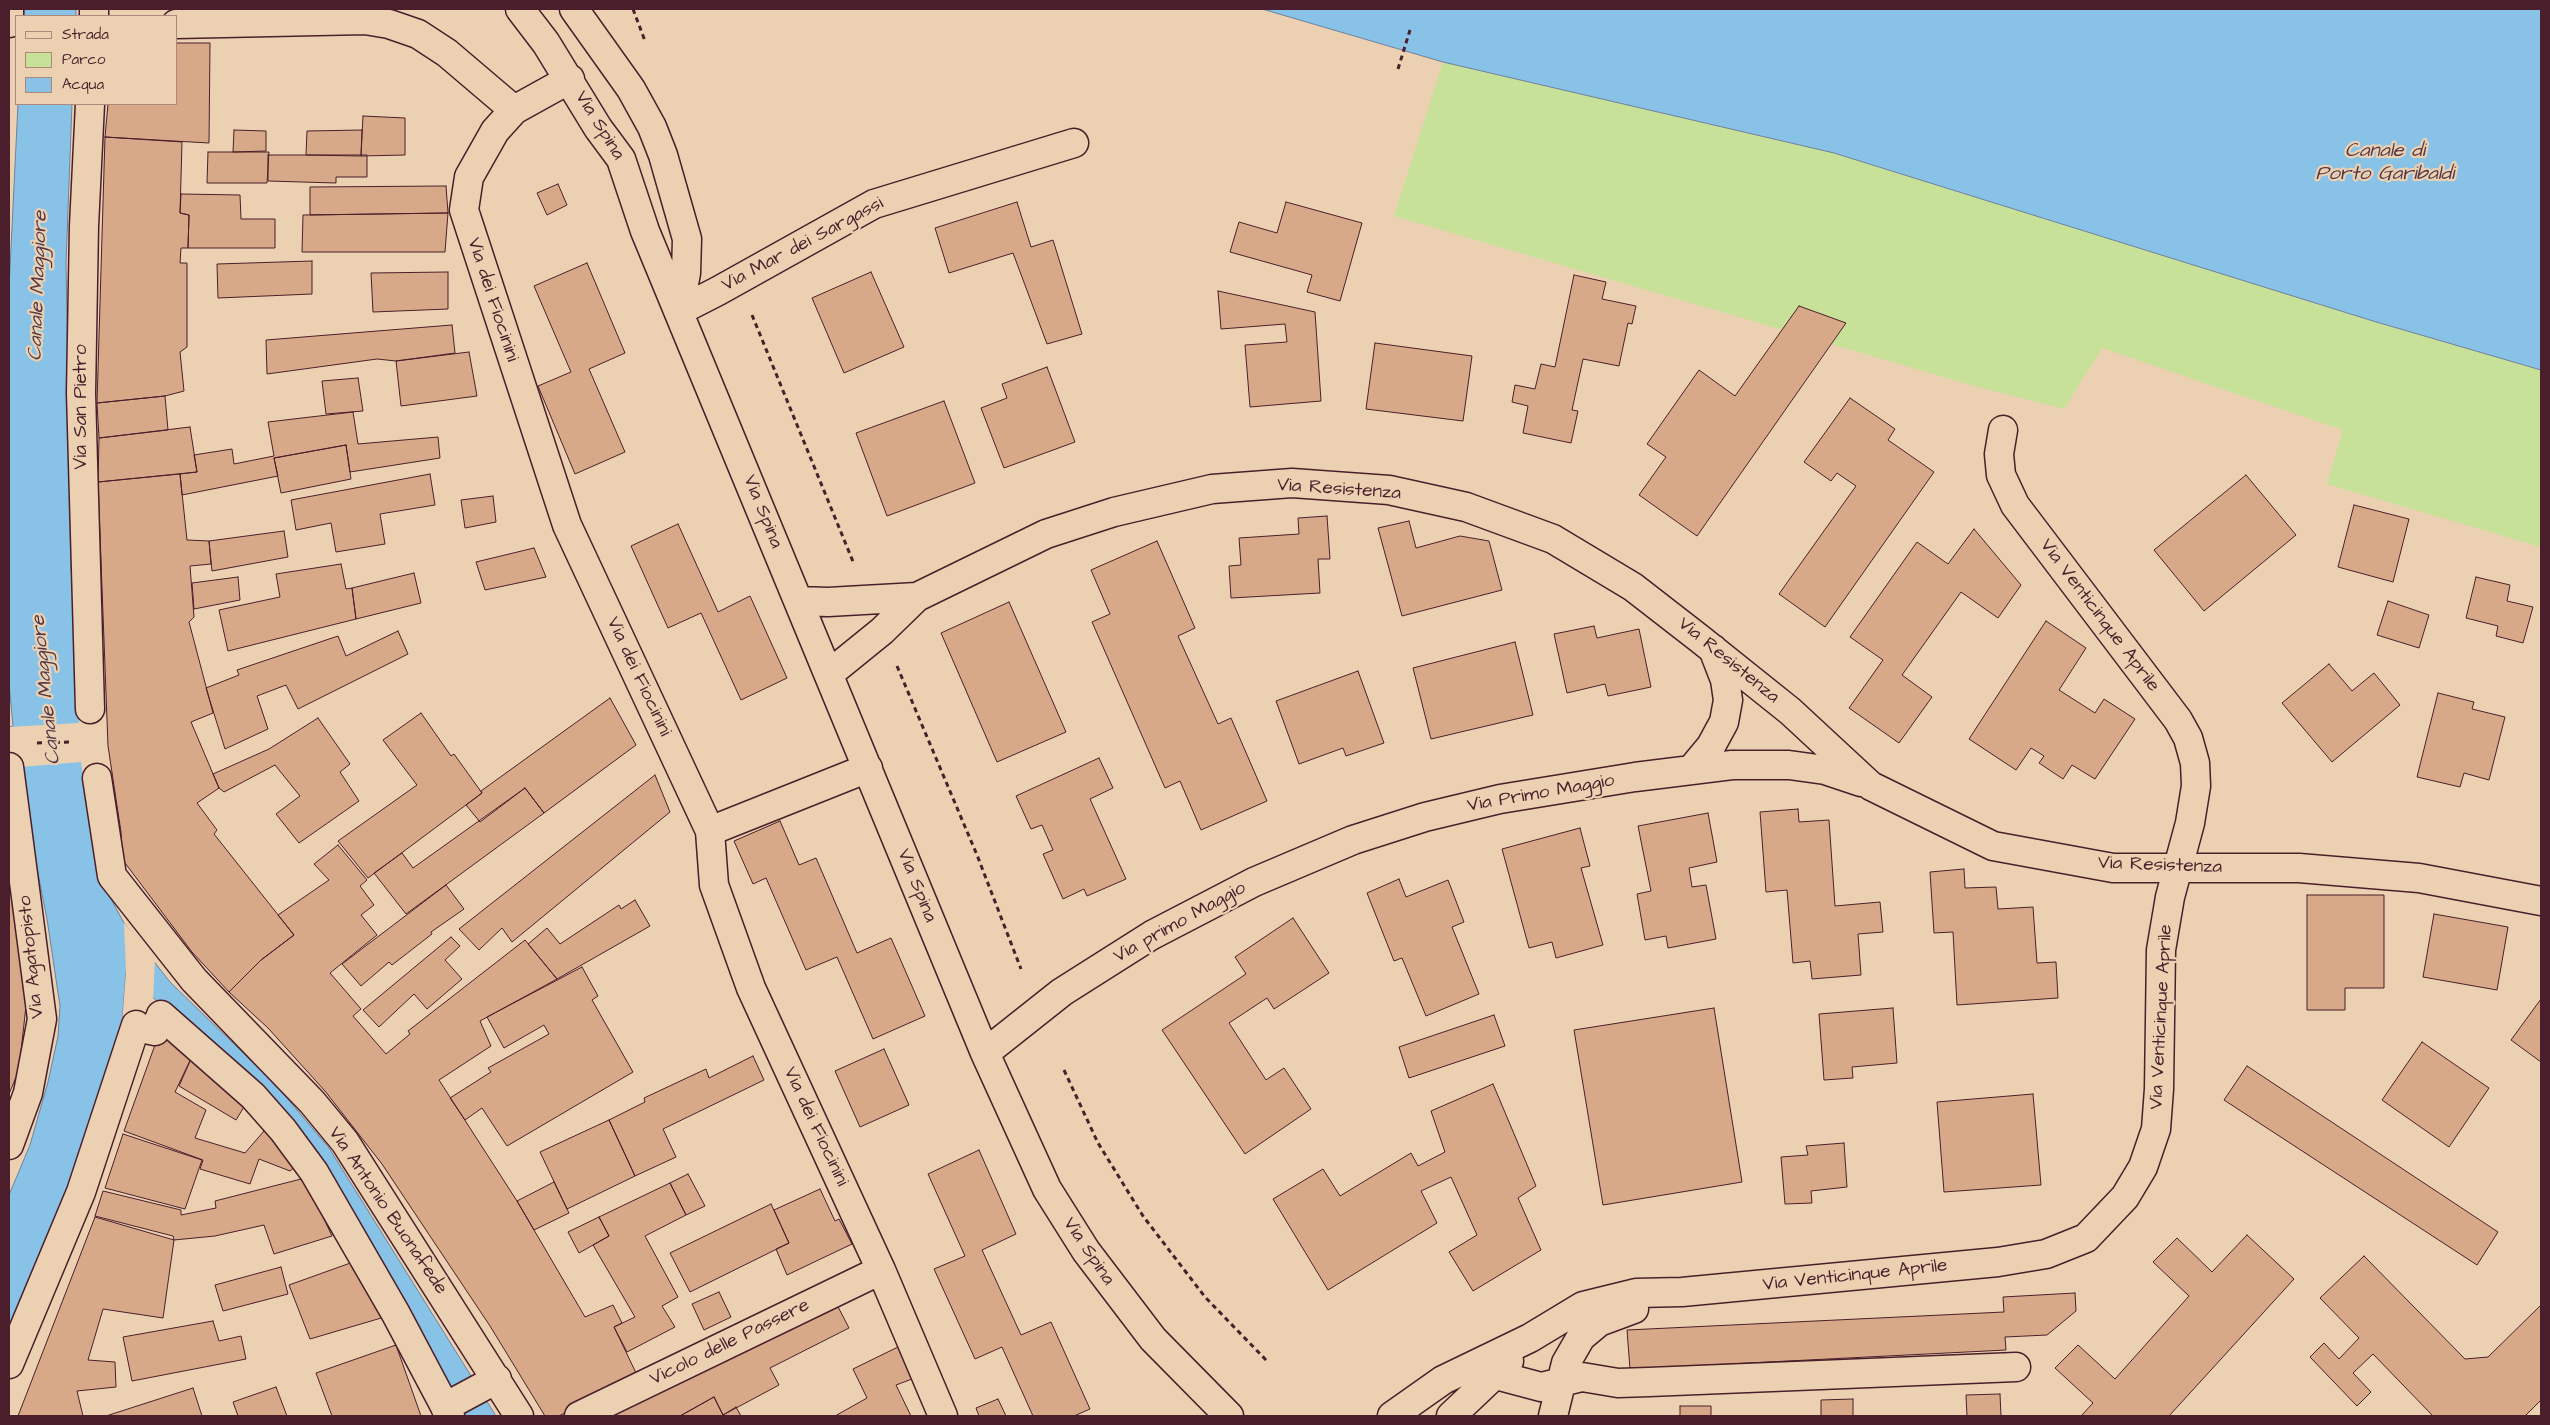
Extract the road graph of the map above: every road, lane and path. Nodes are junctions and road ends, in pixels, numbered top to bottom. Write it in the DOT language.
graph roads {
  1 [pos="9,9"];
  2 [pos="520,9"];
  3 [pos="574,9"];
  4 [pos="9,23"];
  5 [pos="178,24"];
  6 [pos="1410,30"];
  7 [pos="1398,70"];
  8 [pos="570,79"];
  9 [pos="90,105"];
  10 [pos="514,110"];
  11 [pos="1074,143"];
  12 [pos="679,310"];
  13 [pos="750,312"];
  14 [pos="2003,430"];
  15 [pos="857,572"];
  16 [pos="917,597"];
  17 [pos="799,601"];
  18 [pos="1713,649"];
  19 [pos="894,658"];
  20 [pos="829,674"];
  21 [pos="90,709"];
  22 [pos="73,742"];
  23 [pos="29,744"];
  24 [pos="9,767"];
  25 [pos="868,768"];
  26 [pos="1691,770"];
  27 [pos="97,778"];
  28 [pos="1871,786"];
  29 [pos="1394,827"];
  30 [pos="710,831"];
  31 [pos="2178,868"];
  32 [pos="2541,901"];
  33 [pos="1021,969"];
  34 [pos="985,1053"];
  35 [pos="1064,1070"];
  36 [pos="9,1145"];
  37 [pos="881,1270"];
  38 [pos="1682,1292"];
  39 [pos="1530,1338"];
  40 [pos="1267,1361"];
  41 [pos="9,1364"];
  42 [pos="2016,1367"];
  43 [pos="1496,1375"];
  44 [pos="490,1383"];
  45 [pos="1560,1384"];
  46 [pos="451,1408"];
  47 [pos="519,1416"];
  48 [pos="579,1416"];
  49 [pos="943,1416"];
  50 [pos="1229,1416"];
  51 [pos="1392,1416"];
  52 [pos="1451,1416"];
  53 [pos="1553,1416"];
  1 -- 4 [label="street"];
  2 -- 8 [label="street, Via Spina"];
  3 -- 12 [label="street"];
  5 -- 10 [label="street"];
  6 -- 7 [label="path"];
  8 -- 10 [label="street, Via dei Fiocinini"];
  8 -- 12 [label="street, Via Spina"];
  9 -- 21 [label="street, Via San Pietro"];
  10 -- 30 [label="street, Via dei Fiocinini"];
  11 -- 12 [label="street, Via Mar dei Sargassi"];
  12 -- 17 [label="street, Via Spina"];
  13 -- 15 [label="path"];
  14 -- 31 [label="street, Via Venticinque Aprile"];
  16 -- 17 [label="street, Via Resistenza"];
  16 -- 18 [label="street, Via Resistenza"];
  16 -- 20 [label="street, Via Resistenza"];
  17 -- 20 [label="street, Via Spina"];
  18 -- 26 [label="street"];
  18 -- 28 [label="street, Via Resistenza"];
  19 -- 33 [label="path"];
  20 -- 25 [label="street, Via Spina"];
  22 -- 23 [label="path"];
  24 -- 36 [label="street, Via Agatopisto"];
  25 -- 30 [label="street"];
  25 -- 34 [label="street, Via Spina"];
  26 -- 28 [label="street, Via Primo Maggio"];
  26 -- 29 [label="street, Via Primo Maggio"];
  27 -- 44 [label="street, Via Antonio Buonafede"];
  28 -- 31 [label="street, Via Resistenza"];
  29 -- 34 [label="street, Via primo Maggio"];
  30 -- 37 [label="street, Via dei Fiocinini"];
  31 -- 32 [label="street, Via Resistenza"];
  31 -- 38 [label="street, Via Venticinque Aprile"];
  34 -- 50 [label="street, Via Spina"];
  35 -- 40 [label="path"];
  37 -- 48 [label="street, Vicolo delle Passere"];
  37 -- 49 [label="street, Via dei Fiocinini"];
  38 -- 39 [label="street, Via Venticinque Aprile"];
  38 -- 45 [label="street, Via Venticinque Aprile"];
  39 -- 43 [label="street, Via Venticinque Aprile"];
  39 -- 51 [label="street, Via Venticinque Aprile"];
  41 -- 46 [label="street, Via Antonio Buonafede"];
  42 -- 45 [label="street"];
  43 -- 45 [label="street"];
  43 -- 52 [label="street, Via Venticinque Aprile"];
  44 -- 46 [label="street"];
  44 -- 47 [label="street, Via Antonio Buonafede"];
  45 -- 53 [label="street, Via Venticinque Aprile"];
}
